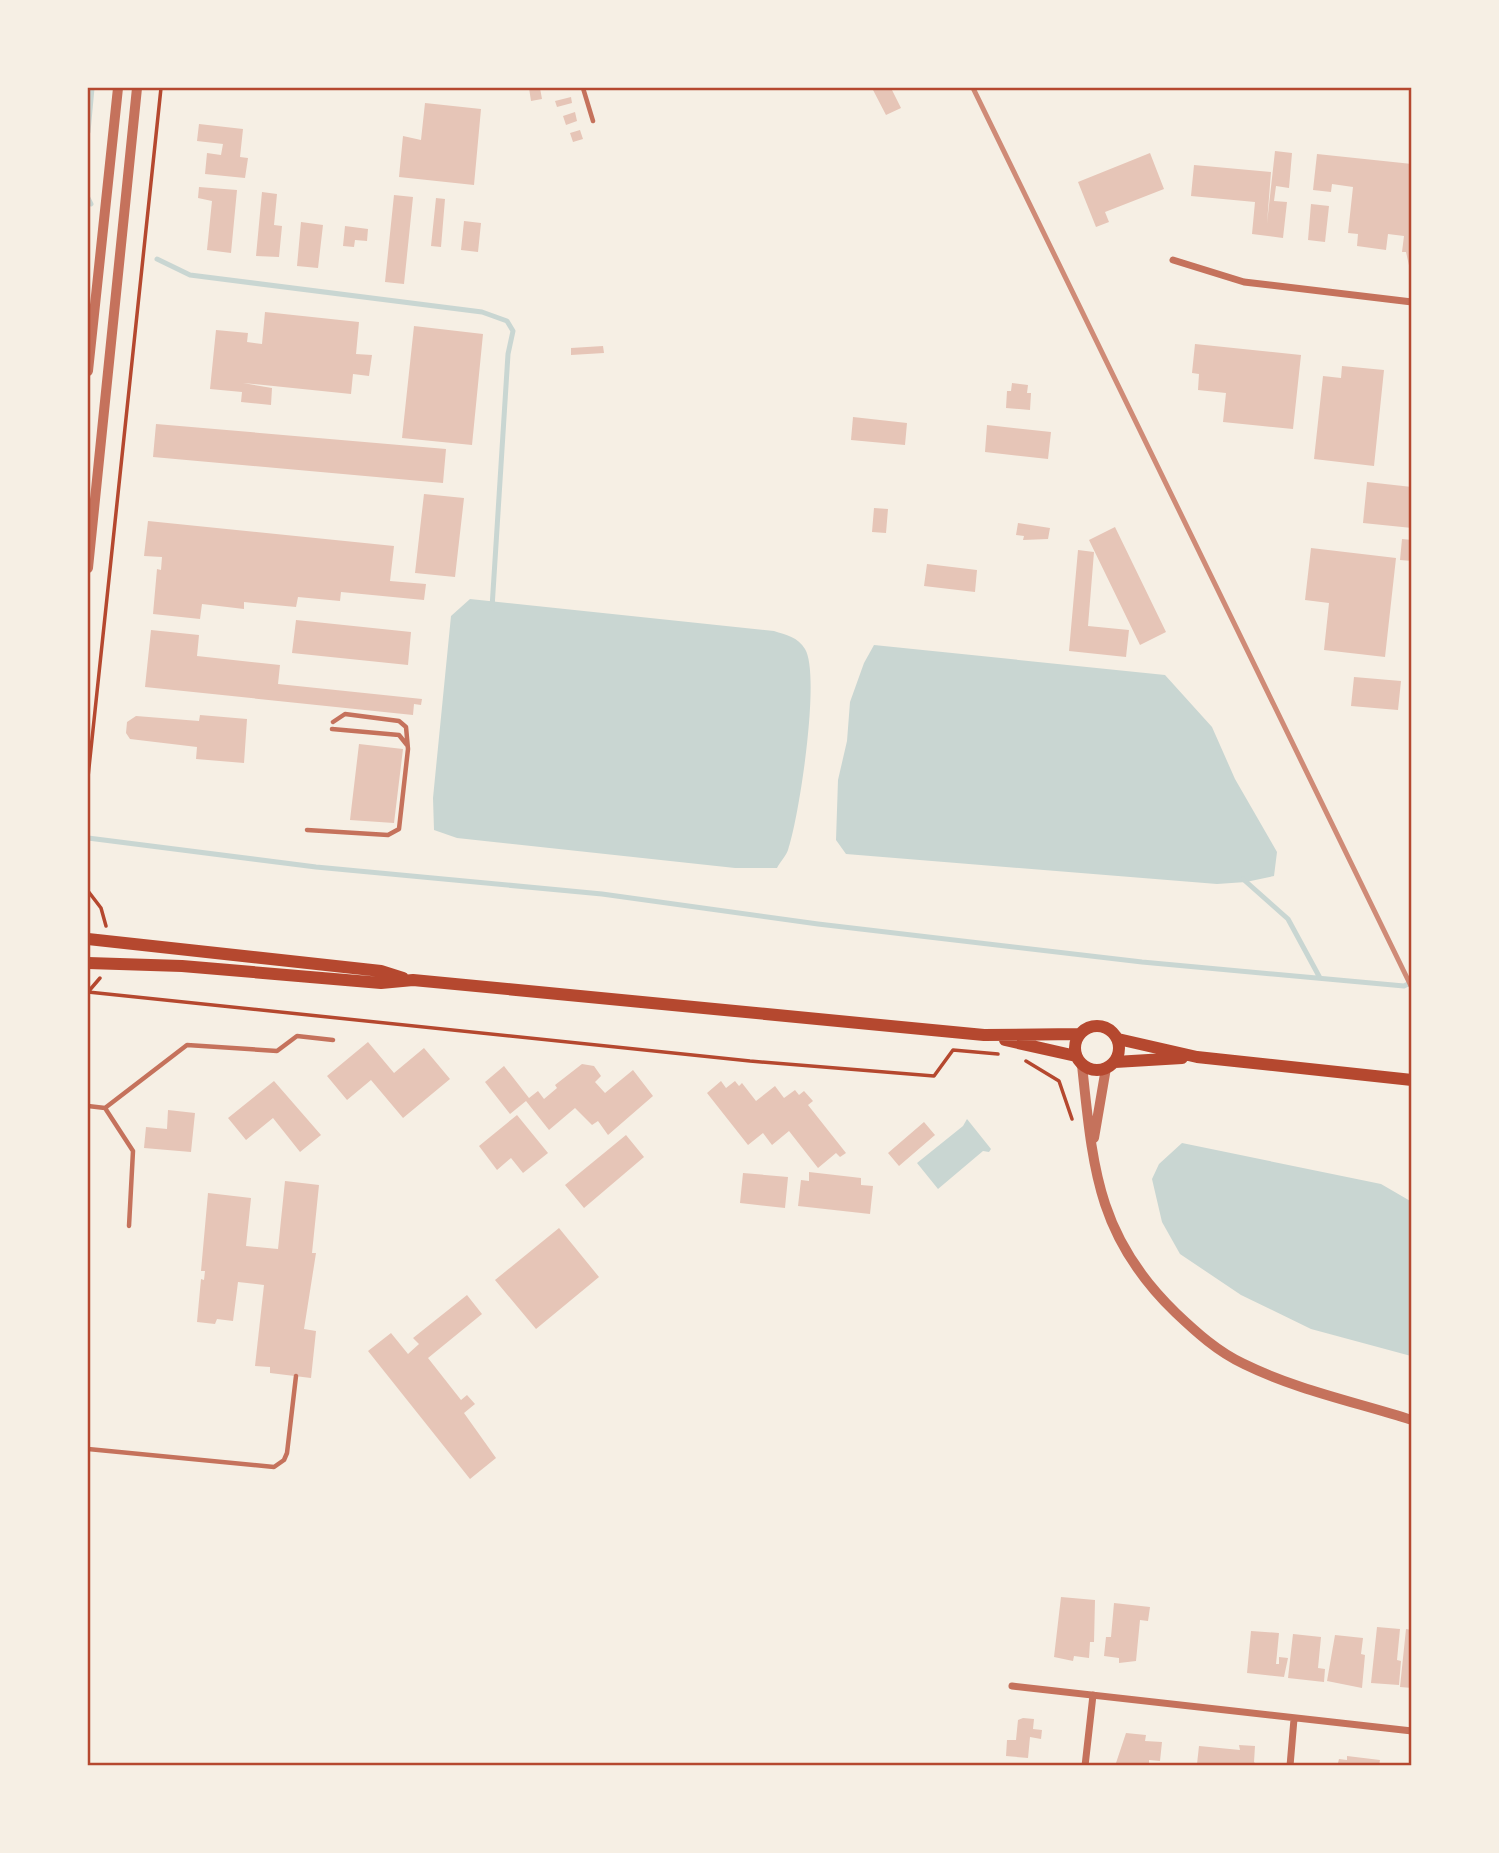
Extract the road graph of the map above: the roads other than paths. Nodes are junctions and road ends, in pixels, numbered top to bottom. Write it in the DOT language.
graph roads {
  1 [pos="118,88"];
  2 [pos="137,88"];
  3 [pos="583,88"];
  4 [pos="593,121"];
  5 [pos="1173,260"];
  6 [pos="1412,302"];
  7 [pos="88,371"];
  8 [pos="88,568"];
  9 [pos="333,722"];
  10 [pos="332,730"];
  11 [pos="408,747"];
  12 [pos="307,830"];
  13 [pos="88,939"];
  14 [pos="88,963"];
  15 [pos="413,980"];
  16 [pos="1079,1034"];
  17 [pos="984,1035"];
  18 [pos="1118,1039"];
  19 [pos="333,1040"];
  20 [pos="1197,1057"];
  21 [pos="1079,1060"];
  22 [pos="1111,1065"];
  23 [pos="1412,1080"];
  24 [pos="88,1106"];
  25 [pos="104,1108"];
  26 [pos="1091,1150"];
  27 [pos="129,1226"];
  28 [pos="296,1376"];
  29 [pos="1412,1420"];
  30 [pos="88,1448"];
  31 [pos="1012,1686"];
  32 [pos="1093,1695"];
  33 [pos="1294,1719"];
  34 [pos="1412,1731"];
  35 [pos="1085,1766"];
  36 [pos="1290,1766"];
  1 -- 7 [label="street"];
  2 -- 8 [label="street"];
  3 -- 4 [label="lane"];
  5 -- 6 [label="street"];
  9 -- 11 [label="lane"];
  10 -- 11 [label="lane"];
  11 -- 12 [label="lane"];
  13 -- 15 [label="main road"];
  14 -- 15 [label="main road"];
  15 -- 17 [label="main road"];
  16 -- 17 [label="main road"];
  16 -- 18 [label="main road"];
  16 -- 21 [label="main road"];
  17 -- 21 [label="main road"];
  18 -- 20 [label="main road"];
  18 -- 22 [label="main road"];
  19 -- 25 [label="lane"];
  20 -- 22 [label="main road"];
  20 -- 23 [label="main road"];
  21 -- 22 [label="main road"];
  21 -- 26 [label="street"];
  22 -- 26 [label="street"];
  24 -- 25 [label="lane"];
  25 -- 27 [label="lane"];
  26 -- 29 [label="street"];
  28 -- 30 [label="lane"];
  31 -- 32 [label="street"];
  32 -- 33 [label="street"];
  32 -- 35 [label="street"];
  33 -- 34 [label="street"];
  33 -- 36 [label="street"];
}
